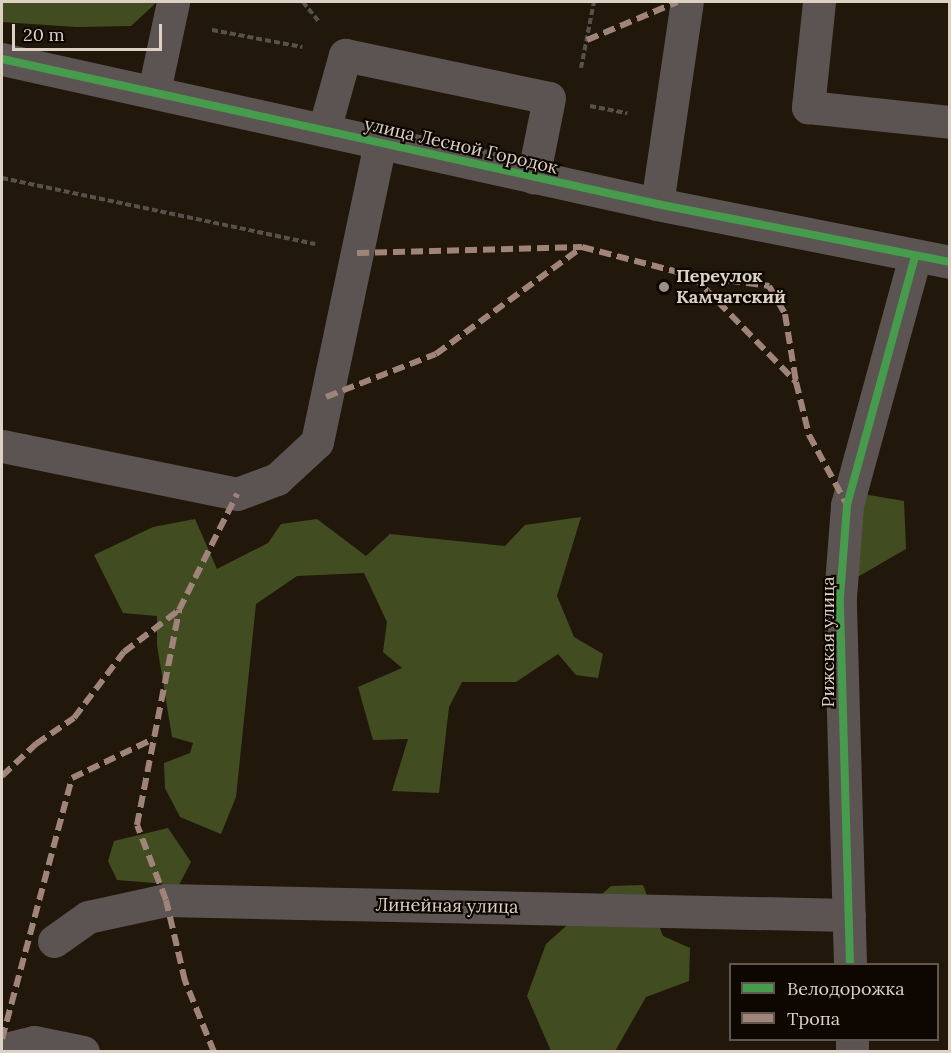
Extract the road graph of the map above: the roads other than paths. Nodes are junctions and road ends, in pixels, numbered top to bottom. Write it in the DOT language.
graph roads {
  1 [pos="687,2"];
  2 [pos="819,2"];
  3 [pos="171,11"];
  4 [pos="2,59"];
  5 [pos="154,92"];
  6 [pos="950,122"];
  7 [pos="324,130"];
  8 [pos="380,143"];
  9 [pos="533,177"];
  10 [pos="657,204"];
  11 [pos="915,256"];
  12 [pos="950,262"];
  13 [pos="2,446"];
  14 [pos="849,915"];
  15 [pos="54,940"];
  16 [pos="850,963"];
  17 [pos="2,1050"];
  18 [pos="83,1052"];
  1 -- 10 [label="street"];
  2 -- 6 [label="street"];
  3 -- 5 [label="street"];
  4 -- 5 [label="street, улица Лесной Городок"];
  5 -- 7 [label="street, улица Лесной Городок"];
  7 -- 8 [label="street, улица Лесной Городок"];
  7 -- 9 [label="street"];
  8 -- 9 [label="street, улица Лесной Городок"];
  8 -- 13 [label="street"];
  9 -- 10 [label="street, улица Лесной Городок"];
  10 -- 11 [label="street, улица Лесной Городок"];
  11 -- 12 [label="street, улица Лесной Городок"];
  11 -- 14 [label="street, Рижская улица"];
  14 -- 15 [label="street, Линейная улица"];
  14 -- 16 [label="street, Рижская улица"];
  17 -- 18 [label="street"];
}
